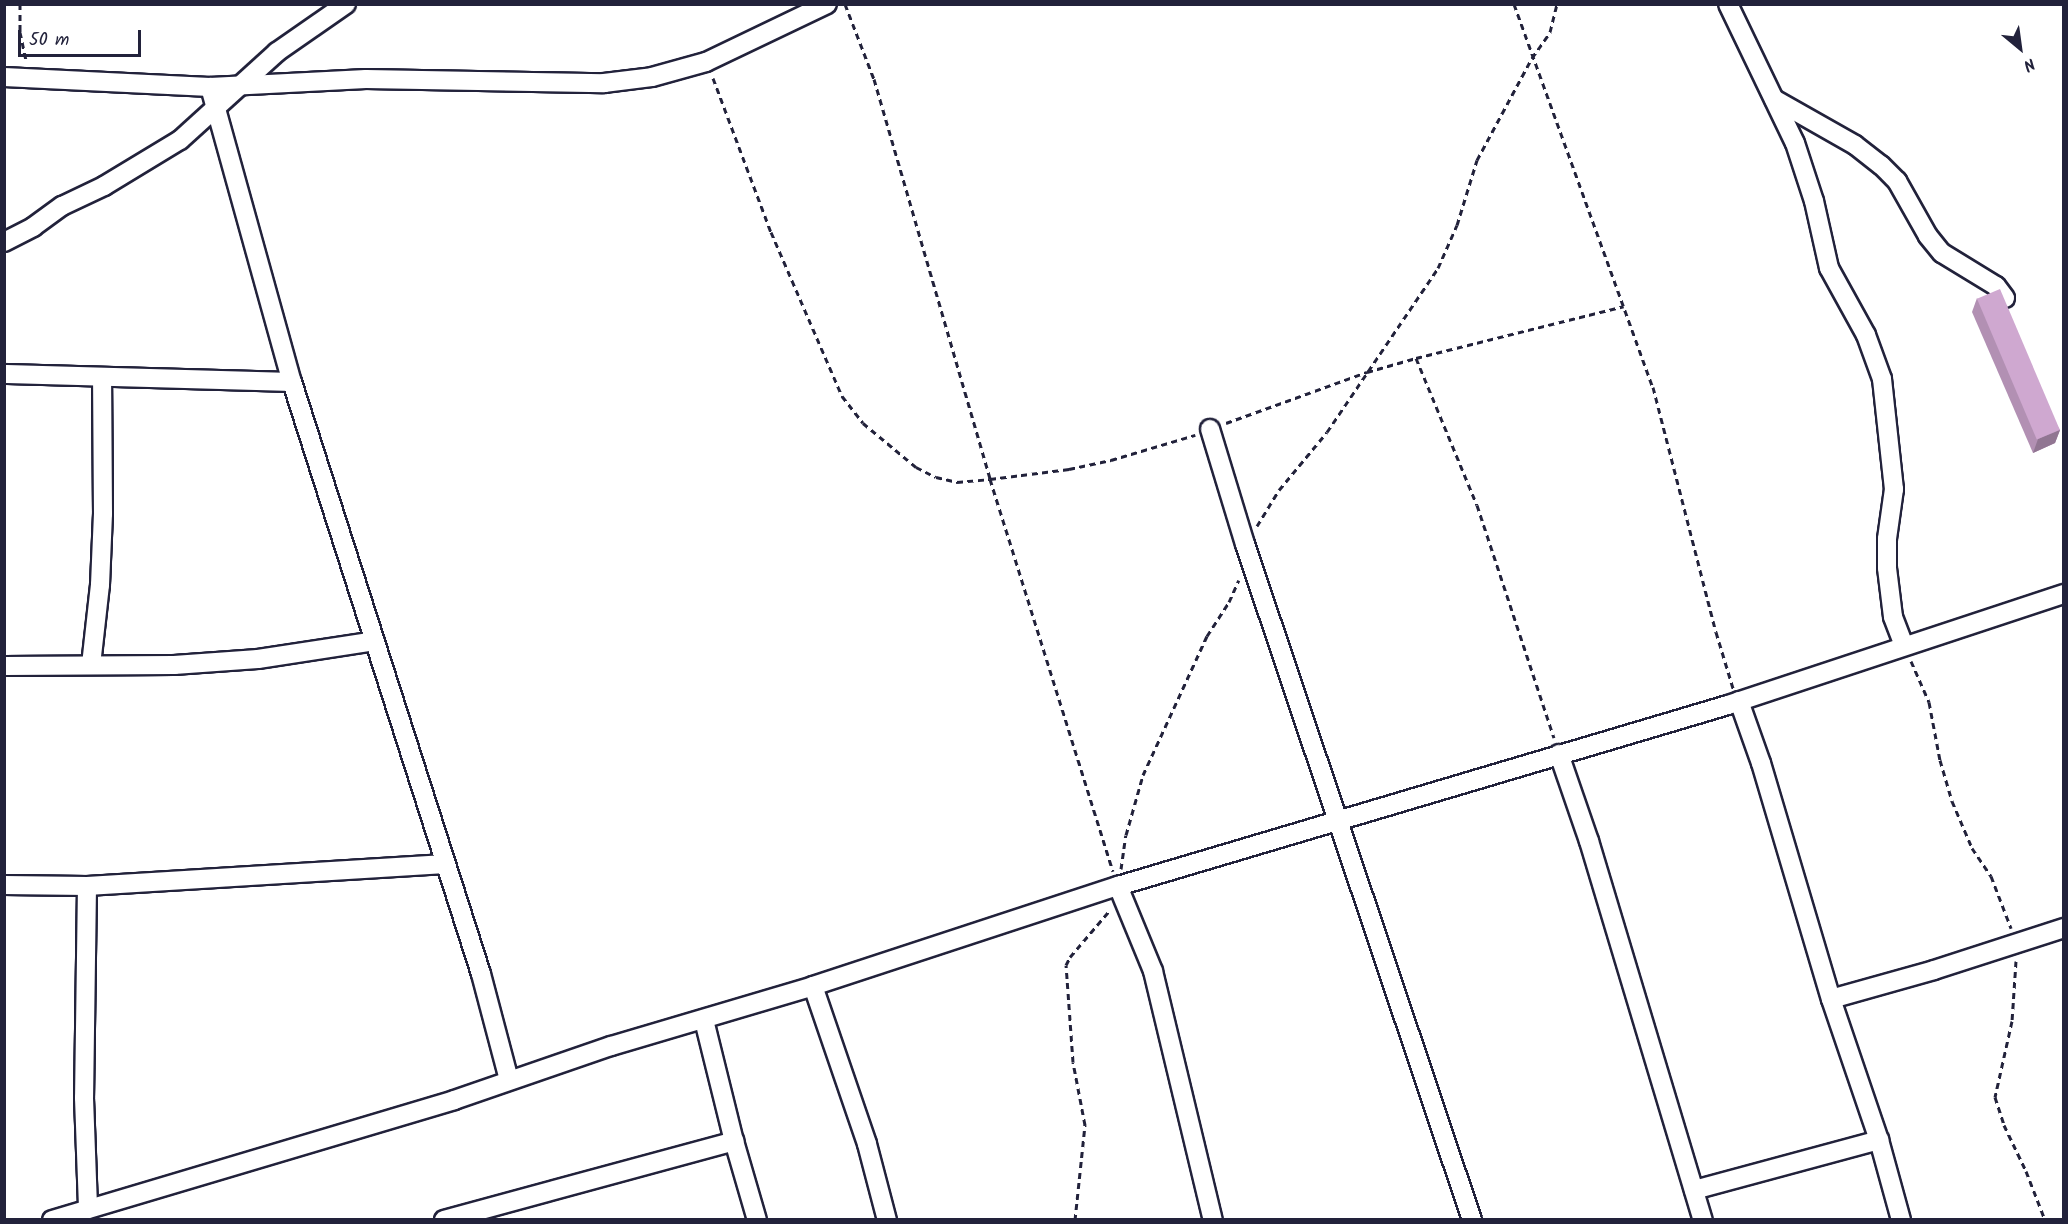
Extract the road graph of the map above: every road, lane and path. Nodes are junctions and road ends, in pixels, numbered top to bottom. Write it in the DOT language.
graph roads {
  1 [pos="20,4"];
  2 [pos="346,4"];
  3 [pos="827,4"];
  4 [pos="845,4"];
  5 [pos="1514,4"];
  6 [pos="1557,4"];
  7 [pos="1728,4"];
  8 [pos="1532,57"];
  9 [pos="706,62"];
  10 [pos="4,77"];
  11 [pos="28,78"];
  12 [pos="241,85"];
  13 [pos="210,87"];
  14 [pos="1774,99"];
  15 [pos="215,108"];
  16 [pos="4,242"];
  17 [pos="2005,298"];
  18 [pos="1624,306"];
  19 [pos="1416,357"];
  20 [pos="1367,372"];
  21 [pos="4,374"];
  22 [pos="102,377"];
  23 [pos="292,381"];
  24 [pos="1210,429"];
  25 [pos="990,480"];
  26 [pos="1256,528"];
  27 [pos="1248,555"];
  28 [pos="2064,594"];
  29 [pos="375,641"];
  30 [pos="1904,646"];
  31 [pos="91,665"];
  32 [pos="4,666"];
  33 [pos="1739,701"];
  34 [pos="1559,754"];
  35 [pos="1336,819"];
  36 [pos="445,864"];
  37 [pos="4,885"];
  38 [pos="87,886"];
  39 [pos="1118,886"];
  40 [pos="2064,928"];
  41 [pos="2014,944"];
  42 [pos="813,986"];
  43 [pos="1831,999"];
  44 [pos="704,1020"];
  45 [pos="509,1080"];
  46 [pos="1879,1140"];
  47 [pos="734,1141"];
  48 [pos="1694,1190"];
  49 [pos="88,1209"];
  50 [pos="52,1220"];
  51 [pos="444,1220"];
  52 [pos="757,1220"];
  53 [pos="887,1220"];
  54 [pos="1075,1220"];
  55 [pos="1213,1220"];
  56 [pos="1472,1220"];
  57 [pos="1703,1220"];
  58 [pos="1901,1220"];
  59 [pos="2045,1220"];
  1 -- 11 [label="path"];
  2 -- 12 [label="street"];
  3 -- 9 [label="street"];
  4 -- 25 [label="path"];
  5 -- 8 [label="path"];
  6 -- 8 [label="path"];
  7 -- 14 [label="street"];
  8 -- 18 [label="path"];
  8 -- 20 [label="path"];
  9 -- 12 [label="street"];
  9 -- 25 [label="path"];
  10 -- 11 [label="street"];
  11 -- 13 [label="street"];
  12 -- 13 [label="street"];
  12 -- 15 [label="street"];
  13 -- 15 [label="street"];
  14 -- 17 [label="street"];
  14 -- 30 [label="street"];
  15 -- 16 [label="street"];
  15 -- 23 [label="street"];
  18 -- 19 [label="path"];
  18 -- 33 [label="path"];
  19 -- 20 [label="path"];
  19 -- 34 [label="path"];
  20 -- 24 [label="path"];
  20 -- 26 [label="path"];
  21 -- 22 [label="street"];
  22 -- 23 [label="street"];
  22 -- 31 [label="street"];
  23 -- 29 [label="street"];
  24 -- 25 [label="path"];
  24 -- 27 [label="street"];
  25 -- 39 [label="path"];
  27 -- 35 [label="street"];
  27 -- 39 [label="path"];
  28 -- 30 [label="street"];
  29 -- 31 [label="street"];
  29 -- 36 [label="street"];
  30 -- 33 [label="street"];
  30 -- 41 [label="path"];
  31 -- 32 [label="street"];
  33 -- 34 [label="street"];
  33 -- 43 [label="street"];
  34 -- 35 [label="street"];
  34 -- 48 [label="street"];
  35 -- 39 [label="street"];
  35 -- 56 [label="street"];
  36 -- 38 [label="street"];
  36 -- 45 [label="street"];
  37 -- 38 [label="street"];
  38 -- 49 [label="street"];
  39 -- 42 [label="street"];
  39 -- 54 [label="path"];
  39 -- 55 [label="street"];
  40 -- 41 [label="street"];
  41 -- 43 [label="street"];
  41 -- 59 [label="path"];
  42 -- 44 [label="street"];
  42 -- 53 [label="street"];
  43 -- 46 [label="street"];
  44 -- 45 [label="street"];
  44 -- 47 [label="street"];
  45 -- 49 [label="street"];
  46 -- 48 [label="street"];
  46 -- 58 [label="street"];
  47 -- 51 [label="street"];
  47 -- 52 [label="street"];
  48 -- 57 [label="street"];
  49 -- 50 [label="street"];
}
